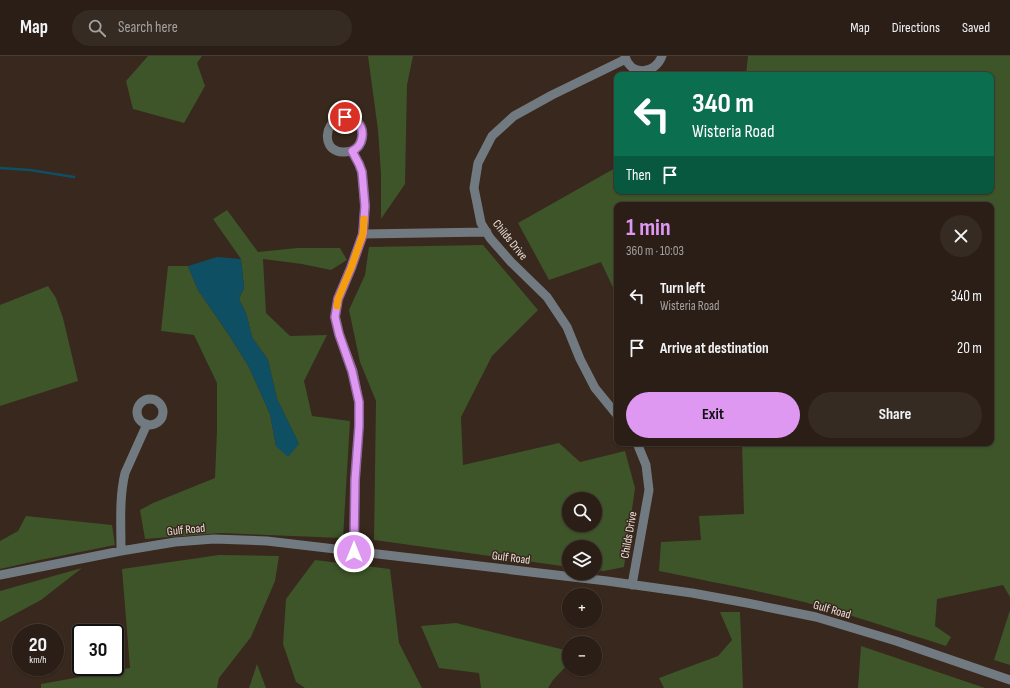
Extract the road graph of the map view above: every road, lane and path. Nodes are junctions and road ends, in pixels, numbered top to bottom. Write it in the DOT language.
graph roads {
  1 [pos="662,56"];
  2 [pos="626,57"];
  3 [pos="352,151"];
  4 [pos="487,232"];
  5 [pos="363,234"];
  6 [pos="614,411"];
  7 [pos="147,424"];
  8 [pos="638,446"];
  9 [pos="121,551"];
  10 [pos="354,552"];
  11 [pos="0,575"];
  12 [pos="632,585"];
  13 [pos="1010,680"];
  1 -- 2 [label="street, Childs Drive"];
  2 -- 4 [label="street, Childs Drive"];
  3 -- 5 [label="street"];
  4 -- 5 [label="street"];
  4 -- 6 [label="street, Childs Drive"];
  5 -- 10 [label="street"];
  7 -- 9 [label="street"];
  8 -- 12 [label="street, Childs Drive"];
  9 -- 10 [label="street, Gulf Road"];
  9 -- 11 [label="street, Gulf Road"];
  10 -- 12 [label="street, Gulf Road"];
  12 -- 13 [label="street, Gulf Road"];
}
